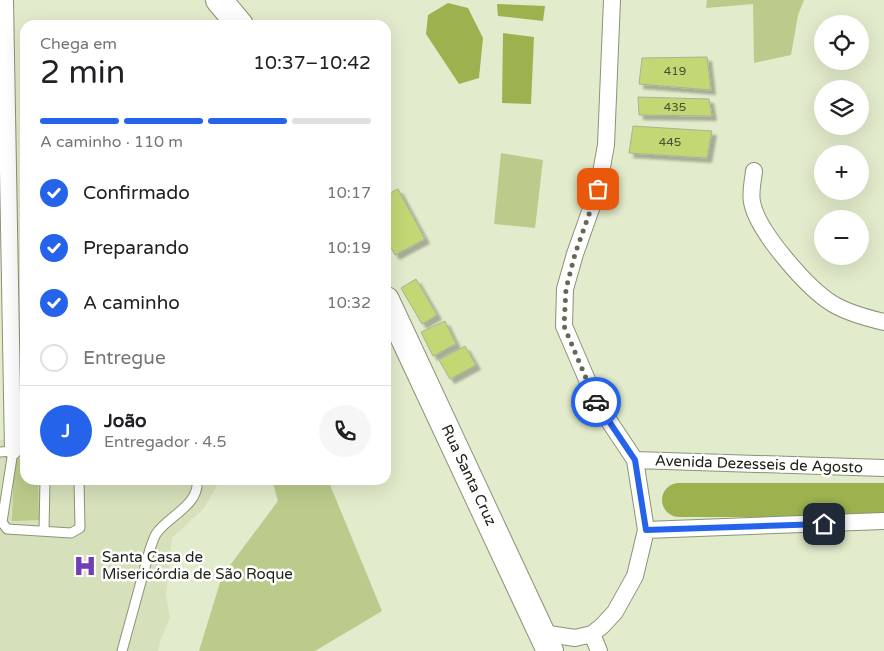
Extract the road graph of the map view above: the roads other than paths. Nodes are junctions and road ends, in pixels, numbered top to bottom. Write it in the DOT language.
graph roads {
  1 [pos="5,0"];
  2 [pos="218,0"];
  3 [pos="612,0"];
  4 [pos="236,20"];
  5 [pos="754,171"];
  6 [pos="18,290"];
  7 [pos="391,311"];
  8 [pos="884,322"];
  9 [pos="13,451"];
  10 [pos="635,460"];
  11 [pos="884,468"];
  12 [pos="45,485"];
  13 [pos="79,485"];
  14 [pos="198,485"];
  15 [pos="884,521"];
  16 [pos="646,530"];
  17 [pos="44,531"];
  18 [pos="592,634"];
  19 [pos="546,642"];
  20 [pos="122,651"];
  21 [pos="599,651"];
  1 -- 6 [label="street"];
  2 -- 4 [label="main road"];
  3 -- 10 [label="street"];
  5 -- 8 [label="street"];
  6 -- 9 [label="street"];
  7 -- 19 [label="main road, Rua Santa Cruz"];
  9 -- 17 [label="lane"];
  10 -- 11 [label="street, Avenida Dezesseis de Agosto"];
  10 -- 16 [label="street"];
  12 -- 17 [label="lane"];
  13 -- 17 [label="lane"];
  14 -- 20 [label="lane"];
  15 -- 16 [label="street"];
  16 -- 18 [label="street"];
  18 -- 19 [label="street"];
  18 -- 21 [label="street"];
}
